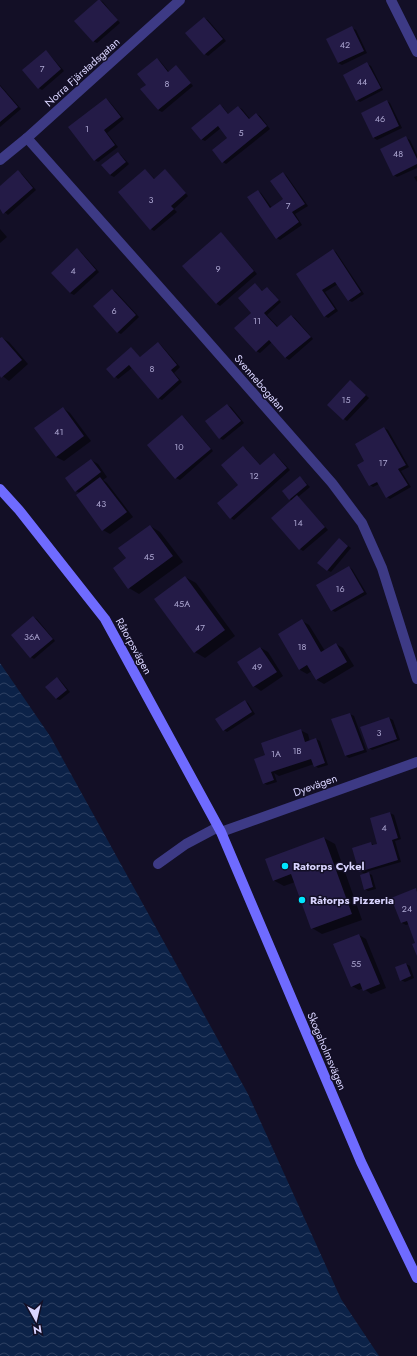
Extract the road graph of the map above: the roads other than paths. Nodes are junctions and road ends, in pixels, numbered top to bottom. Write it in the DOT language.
graph roads {
  1 [pos="180,0"];
  2 [pos="391,0"];
  3 [pos="417,52"];
  4 [pos="27,138"];
  5 [pos="0,160"];
  6 [pos="0,489"];
  7 [pos="417,679"];
  8 [pos="417,762"];
  9 [pos="219,829"];
  10 [pos="158,864"];
  11 [pos="417,1278"];
  1 -- 4 [label="street, Norra Fjärstadsgatan"];
  2 -- 3 [label="street"];
  4 -- 5 [label="street, Norra Fjärstadsgatan"];
  4 -- 7 [label="street, Svennebogatan"];
  6 -- 9 [label="street, Råtorpsvägen"];
  8 -- 9 [label="street, Dyevägen"];
  9 -- 10 [label="street, Dyevägen"];
  9 -- 11 [label="street, Skogaholmsvägen"];
}
